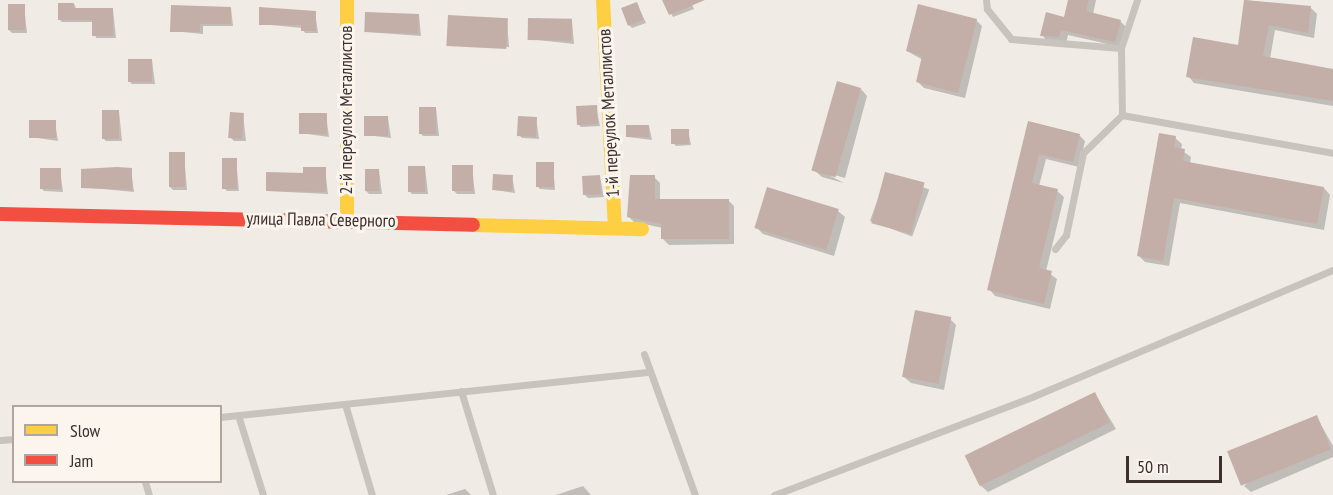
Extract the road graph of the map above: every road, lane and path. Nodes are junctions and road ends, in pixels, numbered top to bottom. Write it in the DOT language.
graph roads {
  1 [pos="347,0"];
  2 [pos="603,0"];
  3 [pos="986,0"];
  4 [pos="1137,0"];
  5 [pos="1121,48"];
  6 [pos="1122,115"];
  7 [pos="1333,153"];
  8 [pos="0,214"];
  9 [pos="347,220"];
  10 [pos="615,226"];
  11 [pos="642,229"];
  12 [pos="1055,249"];
  13 [pos="1333,270"];
  14 [pos="644,354"];
  15 [pos="650,372"];
  16 [pos="461,392"];
  17 [pos="345,404"];
  18 [pos="238,415"];
  19 [pos="222,417"];
  20 [pos="263,495"];
  21 [pos="372,495"];
  22 [pos="493,495"];
  23 [pos="695,495"];
  24 [pos="774,495"];
  1 -- 9 [label="street, 2-й переулок Металлистов"];
  2 -- 10 [label="street, 1-й переулок Металлистов"];
  3 -- 5 [label="lane"];
  4 -- 5 [label="lane"];
  5 -- 6 [label="lane"];
  6 -- 7 [label="lane"];
  6 -- 12 [label="lane"];
  8 -- 9 [label="street, улица Павла Северного"];
  9 -- 10 [label="street, улица Павла Северного"];
  10 -- 11 [label="street, улица Павла Северного"];
  13 -- 24 [label="lane"];
  14 -- 15 [label="lane"];
  15 -- 16 [label="lane"];
  15 -- 23 [label="lane"];
  16 -- 17 [label="lane"];
  16 -- 22 [label="lane"];
  17 -- 18 [label="lane"];
  17 -- 21 [label="lane"];
  18 -- 19 [label="lane"];
  18 -- 20 [label="lane"];
}
